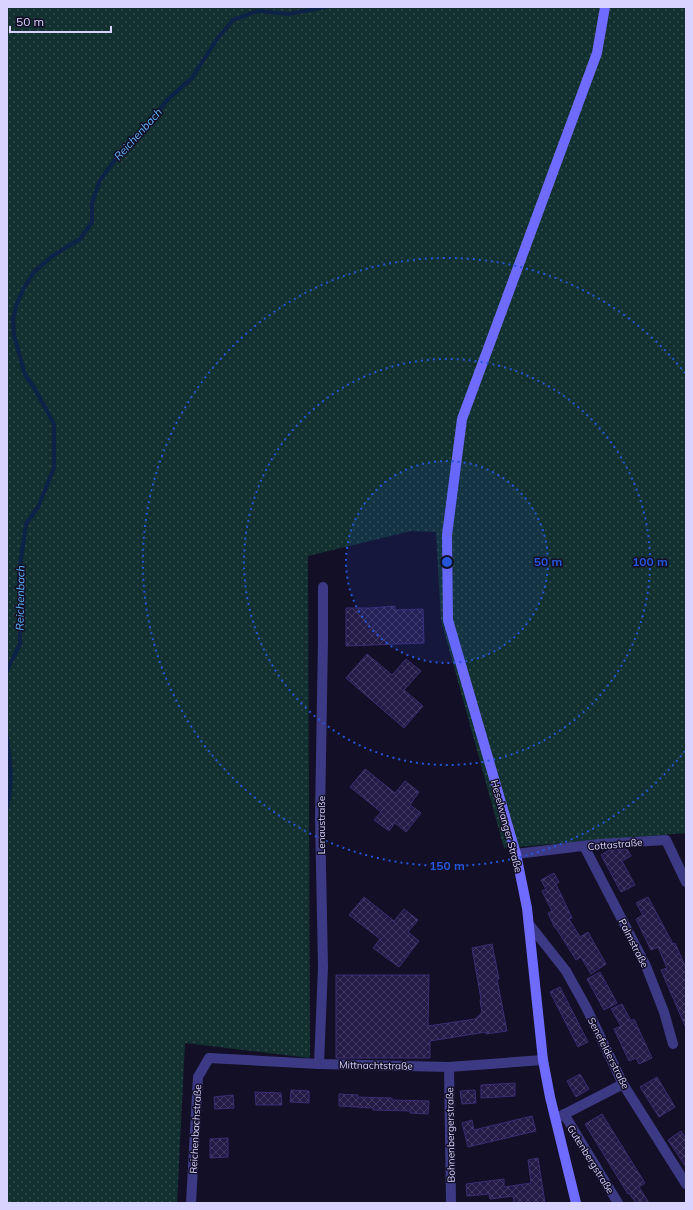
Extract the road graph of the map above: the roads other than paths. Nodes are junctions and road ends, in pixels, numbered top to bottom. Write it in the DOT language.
graph roads {
  1 [pos="605,7"];
  2 [pos="323,587"];
  3 [pos="584,846"];
  4 [pos="516,854"];
  5 [pos="686,882"];
  6 [pos="529,924"];
  7 [pos="673,1044"];
  8 [pos="209,1058"];
  9 [pos="543,1060"];
  10 [pos="319,1064"];
  11 [pos="449,1067"];
  12 [pos="623,1084"];
  13 [pos="559,1117"];
  14 [pos="686,1184"];
  15 [pos="191,1203"];
  16 [pos="451,1203"];
  17 [pos="576,1203"];
  18 [pos="618,1203"];
  1 -- 4 [label="street, Heselwanger Straße"];
  2 -- 10 [label="street, Lenaustraße"];
  3 -- 4 [label="street, Cottastraße"];
  3 -- 5 [label="street, Cottastraße"];
  3 -- 7 [label="street, Palmstraße"];
  4 -- 6 [label="street, Heselwanger Straße"];
  6 -- 9 [label="street, Heselwanger Straße"];
  6 -- 12 [label="street, Senefelderstraße"];
  8 -- 10 [label="street, Mittnachtstraße"];
  8 -- 15 [label="street, Reichenbachstraße"];
  9 -- 11 [label="street, Mittnachtstraße"];
  9 -- 13 [label="street, Heselwanger Straße"];
  10 -- 11 [label="street, Mittnachtstraße"];
  11 -- 16 [label="street, Bohnenbergerstraße"];
  12 -- 13 [label="street"];
  12 -- 14 [label="street, Senefelderstraße"];
  13 -- 17 [label="street, Heselwanger Straße"];
  13 -- 18 [label="street, Gutenbergstraße"];
}
